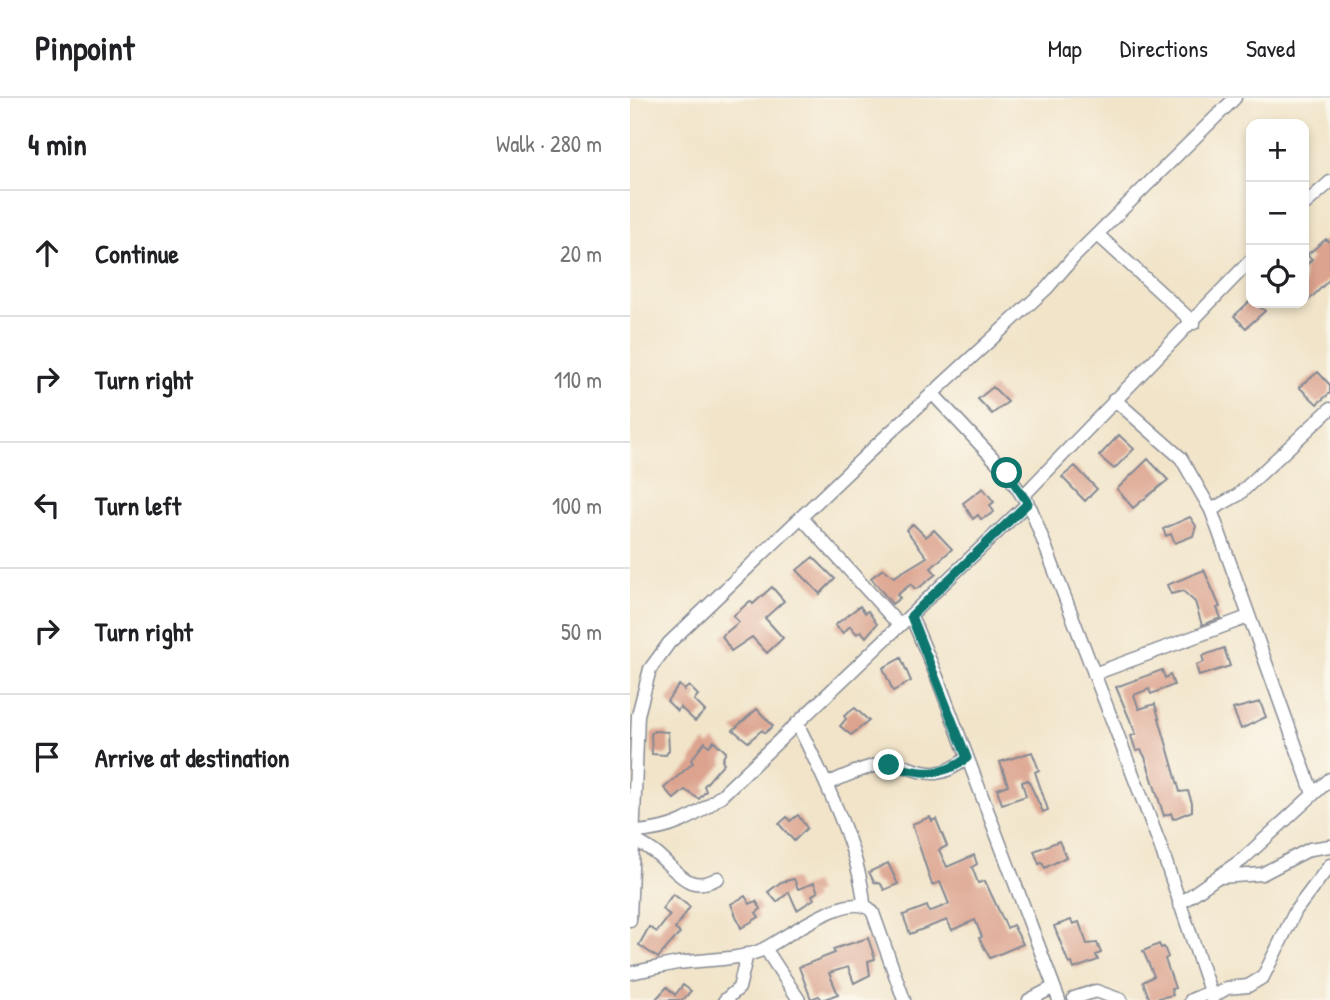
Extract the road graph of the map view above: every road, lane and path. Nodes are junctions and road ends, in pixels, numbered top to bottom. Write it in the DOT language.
graph roads {
  1 [pos="1235,98"];
  2 [pos="1330,182"];
  3 [pos="1309,201"];
  4 [pos="1098,235"];
  5 [pos="1246,266"];
  6 [pos="1194,323"];
  7 [pos="932,393"];
  8 [pos="1114,399"];
  9 [pos="1328,415"];
  10 [pos="1025,500"];
  11 [pos="1211,510"];
  12 [pos="801,517"];
  13 [pos="911,616"];
  14 [pos="1248,617"];
  15 [pos="899,625"];
  16 [pos="1094,674"];
  17 [pos="797,723"];
  18 [pos="967,758"];
  19 [pos="1330,779"];
  20 [pos="827,784"];
  21 [pos="1313,794"];
  22 [pos="633,832"];
  23 [pos="1330,846"];
  24 [pos="1330,865"];
  25 [pos="1219,877"];
  26 [pos="718,878"];
  27 [pos="864,904"];
  28 [pos="1179,904"];
  29 [pos="630,920"];
  30 [pos="765,948"];
  31 [pos="747,954"];
  32 [pos="630,973"];
  33 [pos="1056,993"];
  34 [pos="1212,996"];
  35 [pos="1076,999"];
  36 [pos="725,1000"];
  37 [pos="799,1000"];
  38 [pos="904,1000"];
  39 [pos="1029,1000"];
  40 [pos="1121,1000"];
  41 [pos="1191,1000"];
  1 -- 4 [label="street"];
  2 -- 3 [label="street"];
  4 -- 6 [label="street"];
  4 -- 7 [label="street"];
  5 -- 6 [label="street"];
  6 -- 8 [label="street"];
  7 -- 10 [label="street"];
  7 -- 12 [label="street"];
  8 -- 10 [label="street"];
  8 -- 11 [label="street"];
  9 -- 11 [label="street"];
  10 -- 13 [label="street"];
  10 -- 16 [label="street"];
  11 -- 14 [label="street"];
  12 -- 15 [label="street"];
  12 -- 22 [label="street"];
  13 -- 15 [label="street"];
  13 -- 18 [label="street"];
  14 -- 16 [label="street"];
  14 -- 21 [label="street"];
  15 -- 17 [label="street"];
  16 -- 28 [label="street"];
  17 -- 20 [label="street"];
  17 -- 22 [label="street"];
  18 -- 20 [label="street"];
  18 -- 33 [label="street"];
  19 -- 21 [label="street"];
  20 -- 27 [label="street"];
  21 -- 25 [label="street"];
  22 -- 26 [label="street"];
  22 -- 29 [label="street"];
  23 -- 25 [label="street"];
  24 -- 34 [label="street"];
  25 -- 28 [label="street"];
  27 -- 30 [label="street"];
  27 -- 38 [label="street"];
  28 -- 34 [label="street"];
  30 -- 31 [label="street"];
  30 -- 37 [label="street"];
  31 -- 32 [label="street"];
  31 -- 36 [label="street"];
  33 -- 35 [label="street"];
  33 -- 39 [label="street"];
  34 -- 41 [label="street"];
  35 -- 40 [label="street"];
}
